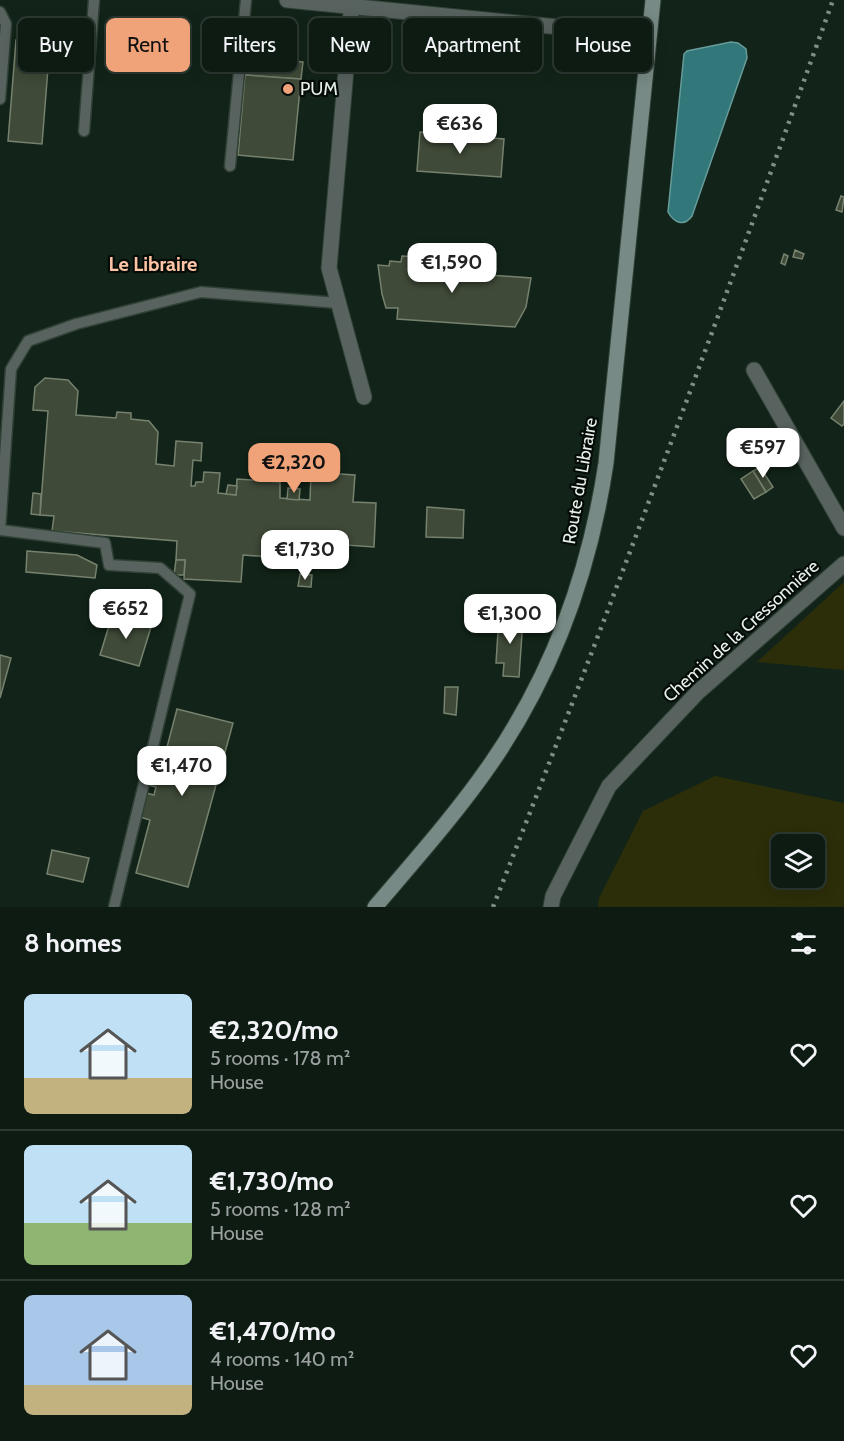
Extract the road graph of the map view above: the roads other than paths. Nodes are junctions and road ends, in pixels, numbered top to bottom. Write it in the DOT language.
graph roads {
  1 [pos="94,0"];
  2 [pos="246,0"];
  3 [pos="287,0"];
  4 [pos="653,0"];
  5 [pos="352,3"];
  6 [pos="0,12"];
  7 [pos="651,18"];
  8 [pos="554,25"];
  9 [pos="645,72"];
  10 [pos="0,99"];
  11 [pos="84,131"];
  12 [pos="230,166"];
  13 [pos="338,303"];
  14 [pos="754,370"];
  15 [pos="364,397"];
  16 [pos="844,528"];
  17 [pos="844,564"];
  18 [pos="114,907"];
  19 [pos="375,907"];
  20 [pos="551,907"];
  1 -- 11 [label="lane"];
  2 -- 12 [label="lane"];
  3 -- 5 [label="street"];
  4 -- 7 [label="main road, Route du Libraire"];
  5 -- 8 [label="street"];
  5 -- 13 [label="street"];
  6 -- 10 [label="lane"];
  9 -- 19 [label="main road, Route du Libraire"];
  13 -- 15 [label="street"];
  13 -- 18 [label="lane"];
  14 -- 16 [label="street"];
  17 -- 20 [label="street, Chemin de la Cressonnière"];
}
